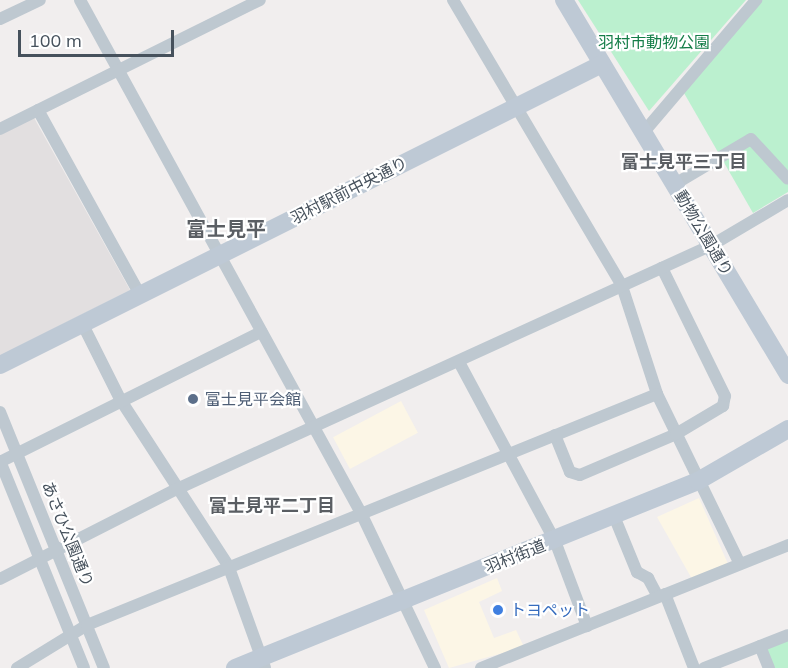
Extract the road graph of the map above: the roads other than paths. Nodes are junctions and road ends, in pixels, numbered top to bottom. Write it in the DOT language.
graph roads {
  1 [pos="40,0"];
  2 [pos="80,0"];
  3 [pos="258,0"];
  4 [pos="453,0"];
  5 [pos="564,0"];
  6 [pos="756,0"];
  7 [pos="0,19"];
  8 [pos="602,64"];
  9 [pos="120,71"];
  10 [pos="514,105"];
  11 [pos="38,110"];
  12 [pos="0,129"];
  13 [pos="643,133"];
  14 [pos="788,179"];
  15 [pos="675,184"];
  16 [pos="788,200"];
  17 [pos="712,245"];
  18 [pos="222,254"];
  19 [pos="662,268"];
  20 [pos="622,286"];
  21 [pos="140,295"];
  22 [pos="82,323"];
  23 [pos="261,332"];
  24 [pos="459,362"];
  25 [pos="0,365"];
  26 [pos="788,375"];
  27 [pos="657,394"];
  28 [pos="120,399"];
  29 [pos="0,412"];
  30 [pos="313,427"];
  31 [pos="788,429"];
  32 [pos="676,434"];
  33 [pos="555,435"];
  34 [pos="16,451"];
  35 [pos="508,454"];
  36 [pos="0,462"];
  37 [pos="698,481"];
  38 [pos="177,489"];
  39 [pos="361,513"];
  40 [pos="614,516"];
  41 [pos="555,541"];
  42 [pos="788,545"];
  43 [pos="55,547"];
  44 [pos="38,555"];
  45 [pos="740,564"];
  46 [pos="228,565"];
  47 [pos="0,579"];
  48 [pos="662,596"];
  49 [pos="407,600"];
  50 [pos="87,625"];
  51 [pos="587,626"];
  52 [pos="70,634"];
  53 [pos="788,635"];
  54 [pos="759,646"];
  55 [pos="514,655"];
  56 [pos="263,662"];
  57 [pos="17,668"];
  58 [pos="84,668"];
  59 [pos="104,668"];
  60 [pos="235,668"];
  61 [pos="435,668"];
  62 [pos="481,668"];
  63 [pos="520,668"];
  64 [pos="694,668"];
  65 [pos="704,668"];
  66 [pos="769,668"];
  1 -- 7 [label="street"];
  2 -- 9 [label="street"];
  3 -- 9 [label="street"];
  4 -- 10 [label="street"];
  5 -- 8 [label="street, 動物公園通り"];
  6 -- 13 [label="street"];
  8 -- 10 [label="street, 羽村駅前中央通り"];
  8 -- 13 [label="street, 動物公園通り"];
  9 -- 11 [label="street"];
  9 -- 18 [label="street"];
  10 -- 18 [label="street, 羽村駅前中央通り"];
  10 -- 20 [label="street"];
  11 -- 12 [label="street"];
  11 -- 21 [label="street"];
  13 -- 15 [label="street, 動物公園通り"];
  14 -- 15 [label="street"];
  15 -- 17 [label="street, 動物公園通り"];
  16 -- 17 [label="street"];
  17 -- 19 [label="street"];
  17 -- 26 [label="street, 動物公園通り"];
  18 -- 21 [label="street, 羽村駅前中央通り"];
  18 -- 23 [label="street"];
  19 -- 20 [label="street"];
  19 -- 32 [label="street"];
  20 -- 24 [label="street"];
  20 -- 27 [label="street"];
  21 -- 22 [label="street, 羽村駅前中央通り"];
  22 -- 25 [label="street, 羽村駅前中央通り"];
  22 -- 28 [label="street"];
  23 -- 28 [label="street"];
  23 -- 30 [label="street"];
  24 -- 30 [label="street"];
  24 -- 35 [label="street"];
  27 -- 32 [label="street"];
  27 -- 33 [label="street"];
  28 -- 34 [label="street"];
  28 -- 38 [label="street"];
  29 -- 34 [label="street, あさひ公園通り"];
  30 -- 38 [label="street"];
  30 -- 39 [label="street"];
  31 -- 37 [label="street, 羽村街道"];
  32 -- 33 [label="street"];
  32 -- 37 [label="street"];
  33 -- 35 [label="street"];
  34 -- 36 [label="street"];
  34 -- 43 [label="street, あさひ公園通り"];
  35 -- 39 [label="street"];
  35 -- 41 [label="street"];
  36 -- 44 [label="street"];
  37 -- 40 [label="street, 羽村街道"];
  37 -- 45 [label="street"];
  38 -- 43 [label="street"];
  38 -- 46 [label="street"];
  39 -- 46 [label="street"];
  39 -- 49 [label="street"];
  40 -- 41 [label="street, 羽村街道"];
  40 -- 48 [label="street"];
  41 -- 49 [label="street, 羽村街道"];
  41 -- 51 [label="street"];
  42 -- 45 [label="street"];
  43 -- 44 [label="street"];
  43 -- 50 [label="street, あさひ公園通り"];
  44 -- 47 [label="street"];
  44 -- 52 [label="street"];
  45 -- 48 [label="street"];
  46 -- 50 [label="street"];
  46 -- 56 [label="street"];
  48 -- 51 [label="street"];
  48 -- 64 [label="street"];
  49 -- 56 [label="street, 羽村街道"];
  49 -- 61 [label="street"];
  50 -- 52 [label="street"];
  50 -- 59 [label="street, あさひ公園通り"];
  51 -- 55 [label="street"];
  52 -- 57 [label="street"];
  52 -- 58 [label="street"];
  53 -- 54 [label="street"];
  54 -- 65 [label="street"];
  54 -- 66 [label="street"];
  55 -- 62 [label="street"];
  55 -- 63 [label="street"];
  56 -- 60 [label="street, 羽村街道"];
}
